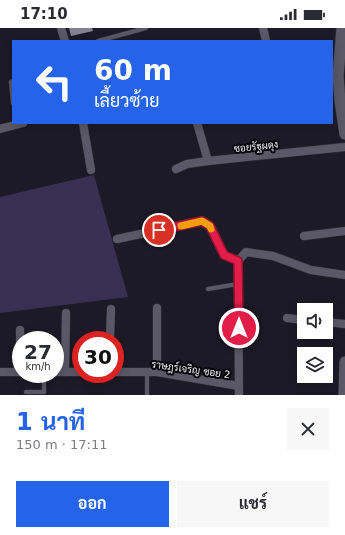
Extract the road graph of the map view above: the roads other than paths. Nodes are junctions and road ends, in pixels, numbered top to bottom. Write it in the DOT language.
graph roads {
  1 [pos="61,28"];
  2 [pos="146,28"];
  3 [pos="263,28"];
  4 [pos="343,36"];
  5 [pos="65,40"];
  6 [pos="102,40"];
  7 [pos="266,40"];
  8 [pos="335,74"];
  9 [pos="12,82"];
  10 [pos="12,92"];
  11 [pos="342,101"];
  12 [pos="19,124"];
  13 [pos="83,124"];
  14 [pos="197,124"];
  15 [pos="0,129"];
  16 [pos="345,134"];
  17 [pos="345,147"];
  18 [pos="208,161"];
  19 [pos="176,168"];
  20 [pos="91,170"];
  21 [pos="345,231"];
  22 [pos="304,236"];
  23 [pos="117,240"];
  24 [pos="238,261"];
  25 [pos="345,275"];
  26 [pos="238,284"];
  27 [pos="208,289"];
  28 [pos="157,308"];
  29 [pos="111,309"];
  30 [pos="66,313"];
  31 [pos="287,318"];
  32 [pos="297,319"];
  33 [pos="333,323"];
  34 [pos="345,324"];
  35 [pos="110,331"];
  36 [pos="345,362"];
  37 [pos="0,372"];
  38 [pos="12,372"];
  39 [pos="65,372"];
  40 [pos="72,372"];
  41 [pos="124,372"];
  42 [pos="147,372"];
  43 [pos="157,372"];
  44 [pos="44,383"];
  45 [pos="239,386"];
  46 [pos="26,392"];
  47 [pos="147,395"];
  48 [pos="239,395"];
  49 [pos="344,395"];
  1 -- 5 [label="street"];
  2 -- 6 [label="lane"];
  3 -- 7 [label="street"];
  4 -- 8 [label="street"];
  8 -- 11 [label="street"];
  9 -- 10 [label="lane"];
  11 -- 16 [label="street"];
  12 -- 15 [label="street"];
  13 -- 20 [label="street"];
  14 -- 18 [label="street"];
  17 -- 18 [label="street, ซอยรัฐผดุง"];
  18 -- 19 [label="street, ซอยรัฐผดุง"];
  21 -- 22 [label="street"];
  23 -- 24 [label="street"];
  24 -- 25 [label="street"];
  24 -- 26 [label="street"];
  26 -- 27 [label="lane"];
  26 -- 45 [label="street"];
  28 -- 43 [label="street"];
  29 -- 35 [label="street"];
  30 -- 39 [label="street"];
  31 -- 32 [label="street"];
  33 -- 34 [label="street"];
  36 -- 49 [label="street"];
  37 -- 38 [label="street"];
  39 -- 40 [label="street"];
  41 -- 42 [label="street, ราษฎร์เจริญ ซอย 2"];
  42 -- 43 [label="street, ราษฎร์เจริญ ซอย 2"];
  42 -- 47 [label="lane"];
  43 -- 45 [label="street, ราษฎร์เจริญ ซอย 2"];
  44 -- 46 [label="lane"];
  45 -- 48 [label="street"];
}
